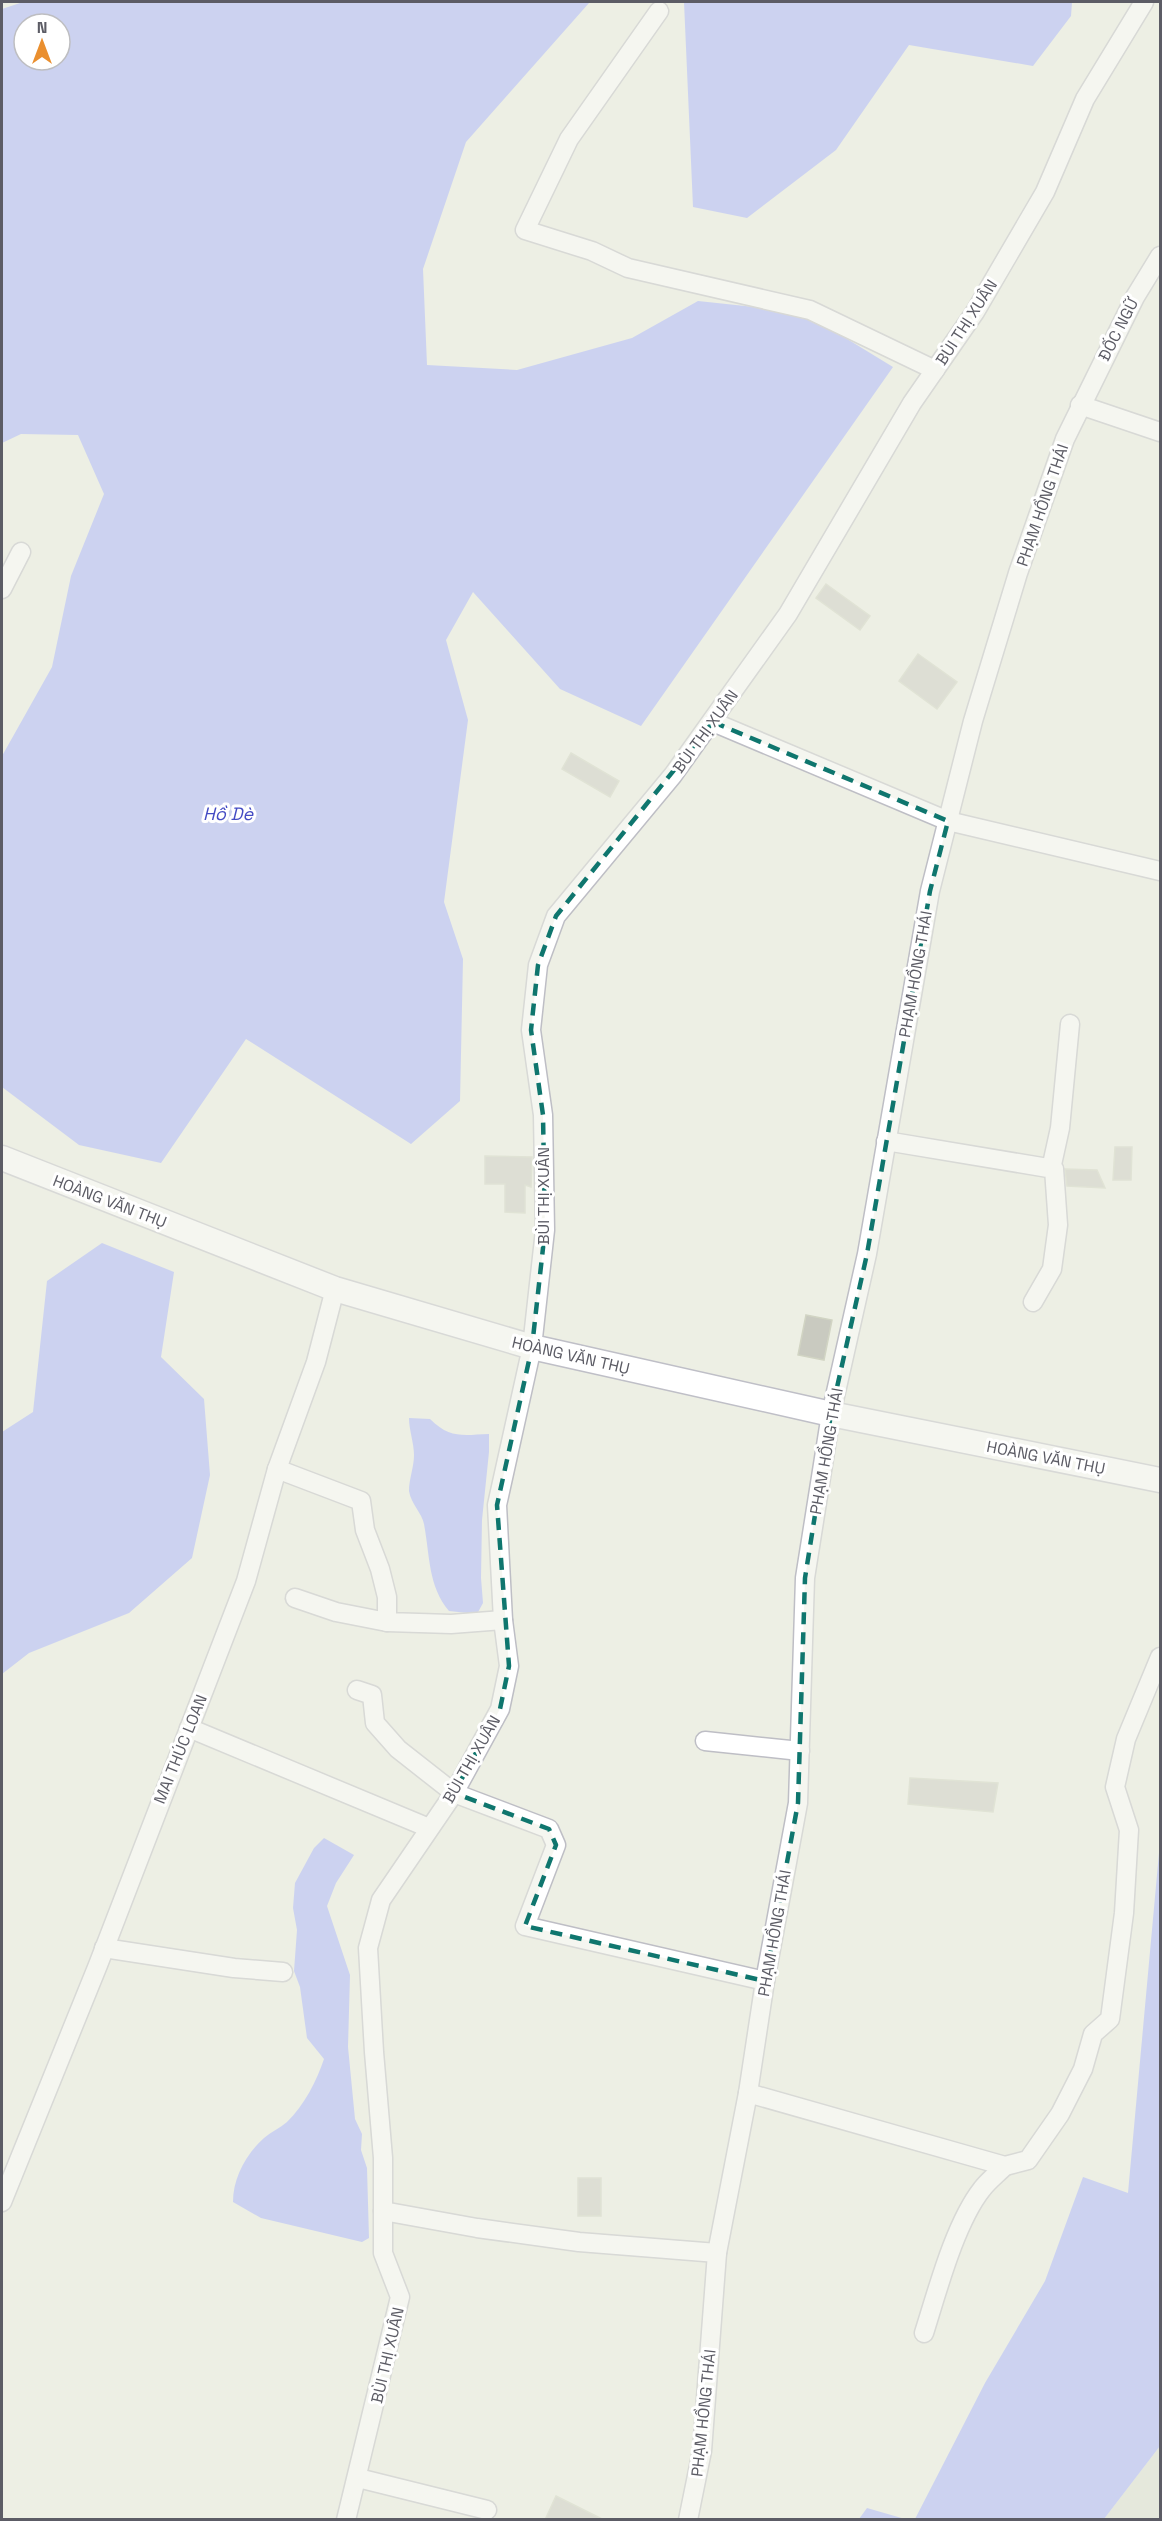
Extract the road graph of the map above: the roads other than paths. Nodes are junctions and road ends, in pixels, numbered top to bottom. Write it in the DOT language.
graph roads {
  1 [pos="1144,2"];
  2 [pos="658,11"];
  3 [pos="1161,256"];
  4 [pos="935,370"];
  5 [pos="1080,405"];
  6 [pos="1161,432"];
  7 [pos="21,552"];
  8 [pos="2,589"];
  9 [pos="713,722"];
  10 [pos="948,821"];
  11 [pos="1161,871"];
  12 [pos="1070,1024"];
  13 [pos="886,1141"];
  14 [pos="2,1158"];
  15 [pos="1051,1169"];
  16 [pos="335,1289"];
  17 [pos="1033,1302"];
  18 [pos="532,1347"];
  19 [pos="831,1414"];
  20 [pos="278,1468"];
  21 [pos="1161,1480"];
  22 [pos="296,1598"];
  23 [pos="503,1620"];
  24 [pos="387,1622"];
  25 [pos="1161,1657"];
  26 [pos="357,1690"];
  27 [pos="189,1728"];
  28 [pos="705,1741"];
  29 [pos="800,1751"];
  30 [pos="454,1793"];
  31 [pos="429,1828"];
  32 [pos="104,1947"];
  33 [pos="283,1972"];
  34 [pos="765,1981"];
  35 [pos="748,2093"];
  36 [pos="1005,2166"];
  37 [pos="2,2202"];
  38 [pos="383,2211"];
  39 [pos="717,2253"];
  40 [pos="924,2333"];
  41 [pos="358,2478"];
  42 [pos="487,2510"];
  43 [pos="346,2520"];
  44 [pos="688,2520"];
  1 -- 4 [label="street, BÙI THỊ XUÂN"];
  2 -- 4 [label="street"];
  3 -- 5 [label="street, ĐỐC NGỮ"];
  4 -- 9 [label="street, BÙI THỊ XUÂN"];
  5 -- 6 [label="street"];
  5 -- 10 [label="street, PHẠM HỒNG THÁI"];
  7 -- 8 [label="street"];
  9 -- 10 [label="street"];
  9 -- 18 [label="street, BÙI THỊ XUÂN"];
  10 -- 11 [label="street"];
  10 -- 13 [label="street, PHẠM HỒNG THÁI"];
  12 -- 15 [label="street"];
  13 -- 15 [label="street"];
  13 -- 19 [label="street, PHẠM HỒNG THÁI"];
  14 -- 16 [label="main road, HOÀNG VĂN THỤ"];
  15 -- 17 [label="street"];
  16 -- 18 [label="main road, HOÀNG VĂN THỤ"];
  16 -- 20 [label="street, MAI THÚC LOAN"];
  18 -- 19 [label="main road, HOÀNG VĂN THỤ"];
  18 -- 23 [label="street, BÙI THỊ XUÂN"];
  19 -- 21 [label="main road, HOÀNG VĂN THỤ"];
  19 -- 29 [label="street, PHẠM HỒNG THÁI"];
  20 -- 24 [label="street"];
  20 -- 27 [label="street, MAI THÚC LOAN"];
  22 -- 24 [label="street"];
  23 -- 24 [label="street"];
  23 -- 30 [label="street, BÙI THỊ XUÂN"];
  25 -- 36 [label="street"];
  26 -- 30 [label="street"];
  27 -- 31 [label="street"];
  27 -- 32 [label="street, MAI THÚC LOAN"];
  28 -- 29 [label="street"];
  29 -- 34 [label="street, PHẠM HỒNG THÁI"];
  30 -- 31 [label="street, BÙI THỊ XUÂN"];
  30 -- 34 [label="street"];
  31 -- 38 [label="street, BÙI THỊ XUÂN"];
  32 -- 33 [label="street"];
  32 -- 37 [label="street, MAI THÚC LOAN"];
  34 -- 35 [label="street, PHẠM HỒNG THÁI"];
  35 -- 36 [label="street"];
  35 -- 39 [label="street, PHẠM HỒNG THÁI"];
  36 -- 40 [label="street"];
  38 -- 39 [label="street"];
  38 -- 41 [label="street, BÙI THỊ XUÂN"];
  39 -- 44 [label="street, PHẠM HỒNG THÁI"];
  41 -- 42 [label="street"];
  41 -- 43 [label="street, BÙI THỊ XUÂN"];
}
